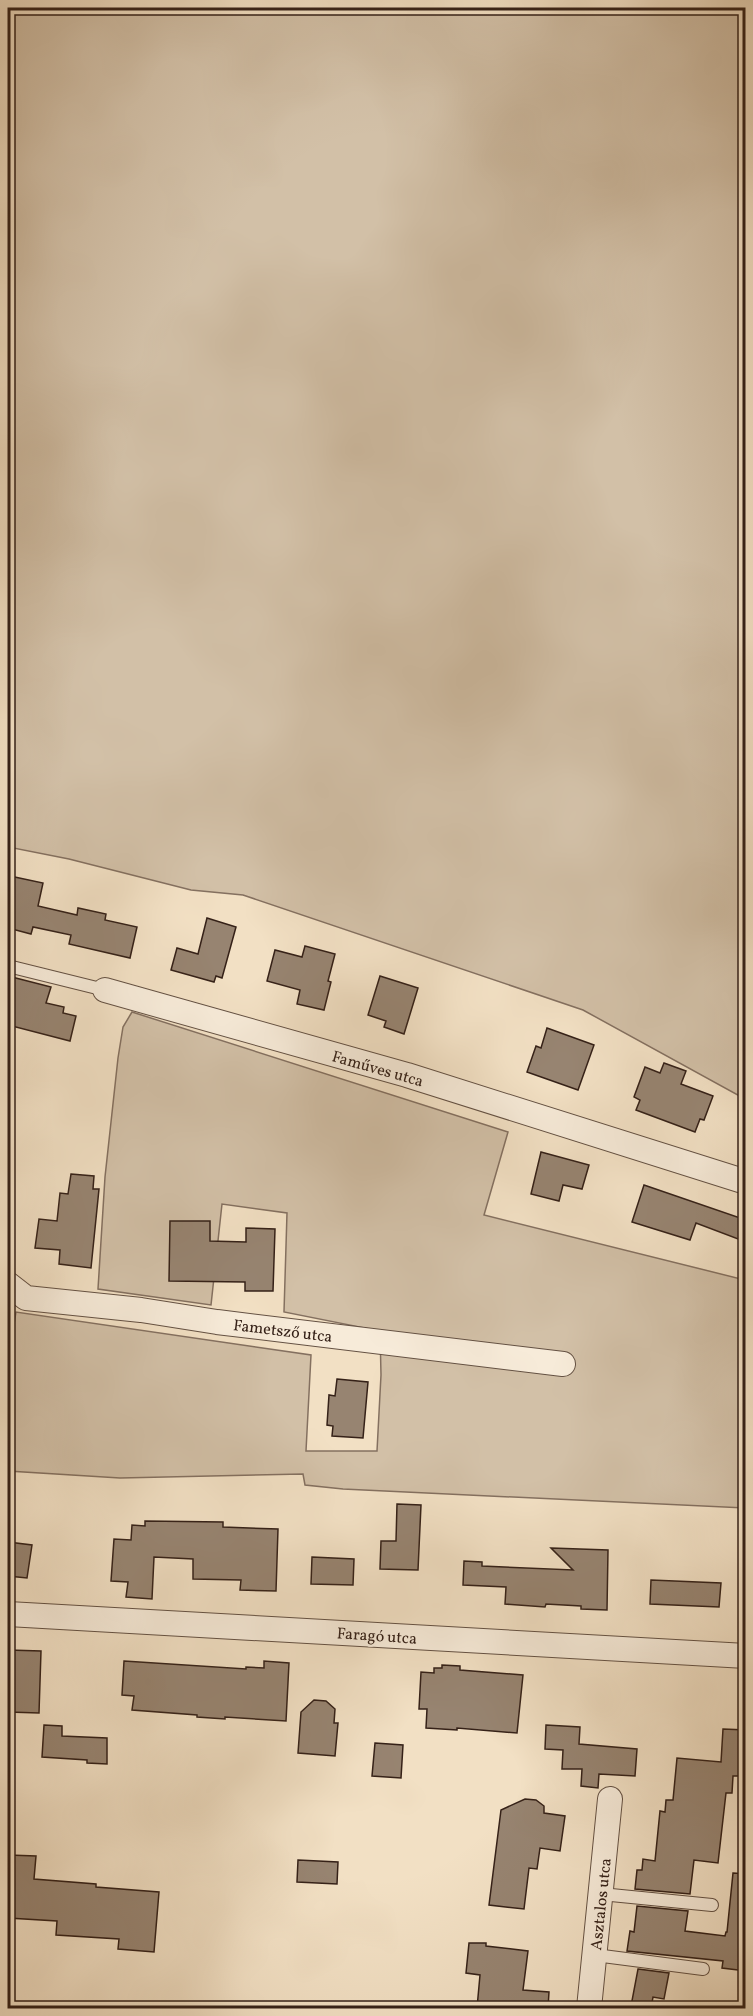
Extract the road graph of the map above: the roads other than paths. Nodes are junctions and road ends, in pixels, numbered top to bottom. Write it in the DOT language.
graph roads {
  1 [pos="8,966"];
  2 [pos="105,990"];
  3 [pos="746,1182"];
  4 [pos="8,1284"];
  5 [pos="563,1364"];
  6 [pos="8,1614"];
  7 [pos="746,1656"];
  8 [pos="610,1799"];
  9 [pos="601,1894"];
  10 [pos="712,1905"];
  11 [pos="594,1955"];
  12 [pos="703,1969"];
  13 [pos="589,2008"];
  1 -- 2 [label="lane, Faműves utca"];
  2 -- 3 [label="street, Faműves utca"];
  4 -- 5 [label="street, Fametsző utca"];
  6 -- 7 [label="street, Faragó utca"];
  8 -- 9 [label="street, Asztalos utca"];
  9 -- 10 [label="lane"];
  9 -- 11 [label="street, Asztalos utca"];
  11 -- 12 [label="lane"];
  11 -- 13 [label="street, Asztalos utca"];
}
